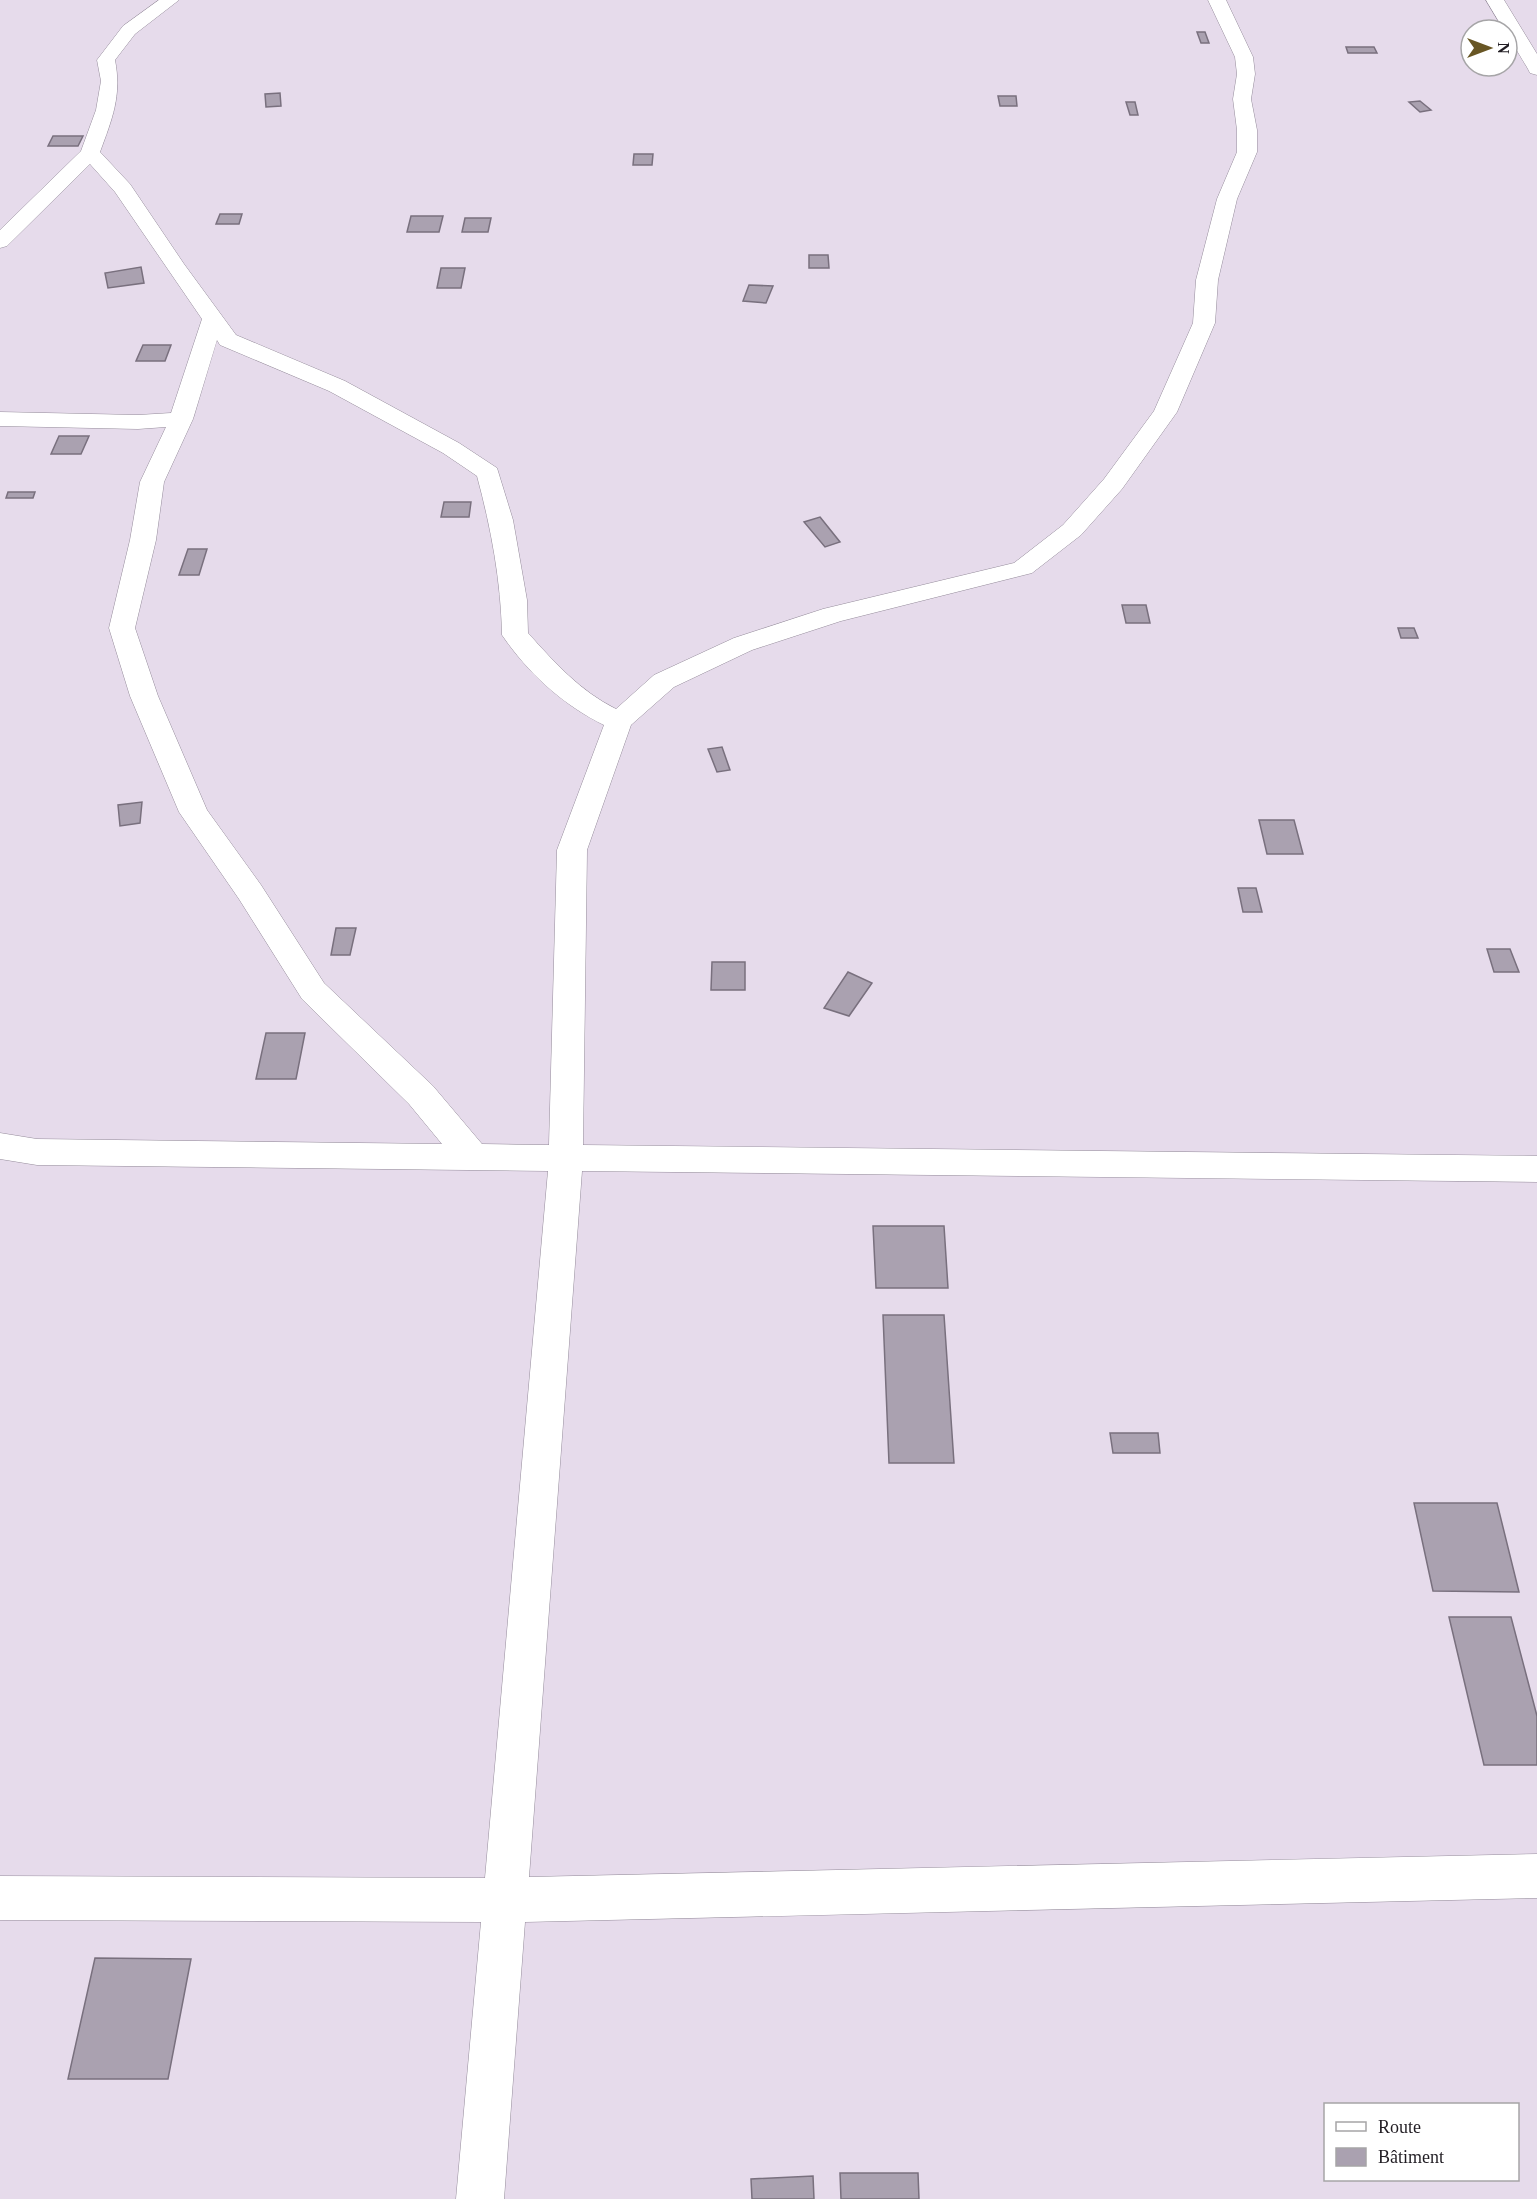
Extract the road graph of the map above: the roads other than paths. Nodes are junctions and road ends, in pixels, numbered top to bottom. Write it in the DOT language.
graph roads {
  1 [pos="170,0"];
  2 [pos="1216,0"];
  3 [pos="1495,0"];
  4 [pos="1537,69"];
  5 [pos="90,153"];
  6 [pos="0,242"];
  7 [pos="213,318"];
  8 [pos="0,419"];
  9 [pos="181,419"];
  10 [pos="619,721"];
  11 [pos="0,1146"];
  12 [pos="472,1156"];
  13 [pos="566,1157"];
  14 [pos="1537,1169"];
  15 [pos="1537,1876"];
  16 [pos="0,1898"];
  17 [pos="506,1900"];
  18 [pos="480,2199"];
  1 -- 5 [label="street"];
  2 -- 10 [label="street"];
  3 -- 4 [label="street"];
  5 -- 6 [label="street"];
  5 -- 7 [label="street"];
  7 -- 9 [label="street"];
  7 -- 10 [label="street"];
  8 -- 9 [label="street"];
  9 -- 12 [label="street"];
  10 -- 13 [label="street"];
  11 -- 12 [label="street"];
  12 -- 13 [label="street"];
  13 -- 14 [label="street"];
  13 -- 17 [label="street"];
  15 -- 17 [label="street"];
  16 -- 17 [label="street"];
  17 -- 18 [label="street"];
}
